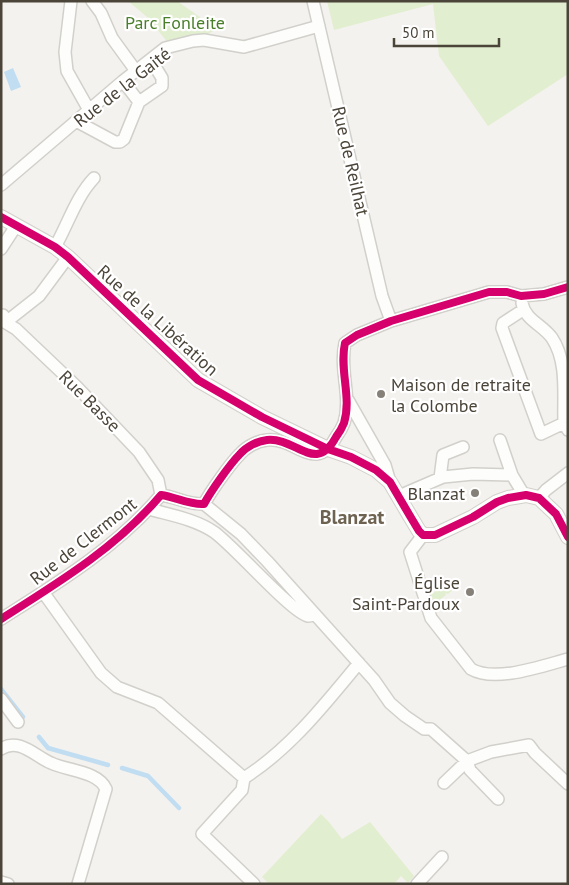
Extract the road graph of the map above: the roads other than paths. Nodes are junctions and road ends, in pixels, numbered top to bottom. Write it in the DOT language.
graph roads {
  1 [pos="71,1"];
  2 [pos="92,1"];
  3 [pos="313,1"];
  4 [pos="319,26"];
  5 [pos="151,60"];
  6 [pos="136,71"];
  7 [pos="123,81"];
  8 [pos="139,102"];
  9 [pos="89,110"];
  10 [pos="76,121"];
  11 [pos="94,178"];
  12 [pos="1,185"];
  13 [pos="1,217"];
  14 [pos="16,226"];
  15 [pos="55,247"];
  16 [pos="1,250"];
  17 [pos="68,256"];
  18 [pos="568,287"];
  19 [pos="522,296"];
  20 [pos="524,310"];
  21 [pos="3,318"];
  22 [pos="391,321"];
  23 [pos="348,400"];
  24 [pos="566,427"];
  25 [pos="500,440"];
  26 [pos="463,447"];
  27 [pos="328,449"];
  28 [pos="568,473"];
  29 [pos="512,475"];
  30 [pos="440,478"];
  31 [pos="390,482"];
  32 [pos="161,495"];
  33 [pos="524,495"];
  34 [pos="399,496"];
  35 [pos="539,498"];
  36 [pos="204,504"];
  37 [pos="149,509"];
  38 [pos="423,535"];
  39 [pos="568,537"];
  40 [pos="43,592"];
  41 [pos="315,615"];
  42 [pos="1,619"];
  43 [pos="568,659"];
  44 [pos="359,663"];
  45 [pos="1,699"];
  46 [pos="18,722"];
  47 [pos="1,749"];
  48 [pos="467,760"];
  49 [pos="244,778"];
  50 [pos="444,784"];
  51 [pos="568,784"];
  52 [pos="498,799"];
  53 [pos="442,858"];
  54 [pos="1,882"];
  55 [pos="8,884"];
  56 [pos="78,884"];
  57 [pos="254,884"];
  58 [pos="417,884"];
  1 -- 9 [label="street"];
  2 -- 6 [label="street"];
  3 -- 4 [label="street, Rue de Reilhat"];
  4 -- 5 [label="street, Rue de la Gaité"];
  4 -- 22 [label="street, Rue de Reilhat"];
  5 -- 6 [label="street, Rue de la Gaité"];
  5 -- 8 [label="street"];
  6 -- 7 [label="street, Rue de la Gaité"];
  7 -- 8 [label="street"];
  7 -- 9 [label="street, Rue de la Gaité"];
  8 -- 10 [label="street"];
  9 -- 10 [label="street, Rue de la Gaité"];
  10 -- 12 [label="street, Rue de la Gaité"];
  11 -- 15 [label="street"];
  13 -- 14 [label="street, Rue de la Libération"];
  14 -- 15 [label="street, Rue de la Libération"];
  14 -- 16 [label="street"];
  15 -- 17 [label="street, Rue de la Libération"];
  17 -- 21 [label="street"];
  17 -- 27 [label="street, Rue de la Libération"];
  18 -- 19 [label="street"];
  19 -- 20 [label="street"];
  19 -- 22 [label="street"];
  20 -- 24 [label="street"];
  20 -- 24 [label="street"];
  21 -- 32 [label="street, Rue Basse"];
  22 -- 23 [label="street"];
  23 -- 27 [label="street"];
  23 -- 31 [label="street"];
  25 -- 29 [label="street"];
  26 -- 30 [label="street"];
  27 -- 31 [label="street, Rue de la Libération"];
  27 -- 36 [label="street"];
  28 -- 35 [label="street"];
  29 -- 30 [label="street"];
  29 -- 33 [label="street"];
  30 -- 34 [label="street"];
  31 -- 34 [label="street"];
  32 -- 36 [label="street, Rue de Clermont"];
  32 -- 37 [label="street, Rue de Clermont"];
  33 -- 35 [label="street"];
  33 -- 38 [label="street"];
  34 -- 38 [label="street"];
  35 -- 39 [label="street"];
  36 -- 41 [label="street"];
  37 -- 40 [label="street, Rue de Clermont"];
  37 -- 41 [label="street"];
  38 -- 43 [label="street"];
  40 -- 42 [label="street, Rue de Clermont"];
  40 -- 49 [label="street"];
  41 -- 44 [label="street"];
  44 -- 48 [label="street"];
  44 -- 49 [label="street"];
  45 -- 46 [label="street"];
  47 -- 56 [label="street"];
  48 -- 50 [label="street"];
  48 -- 51 [label="street"];
  48 -- 52 [label="street"];
  49 -- 57 [label="street"];
  53 -- 58 [label="street"];
  54 -- 55 [label="street"];
}
